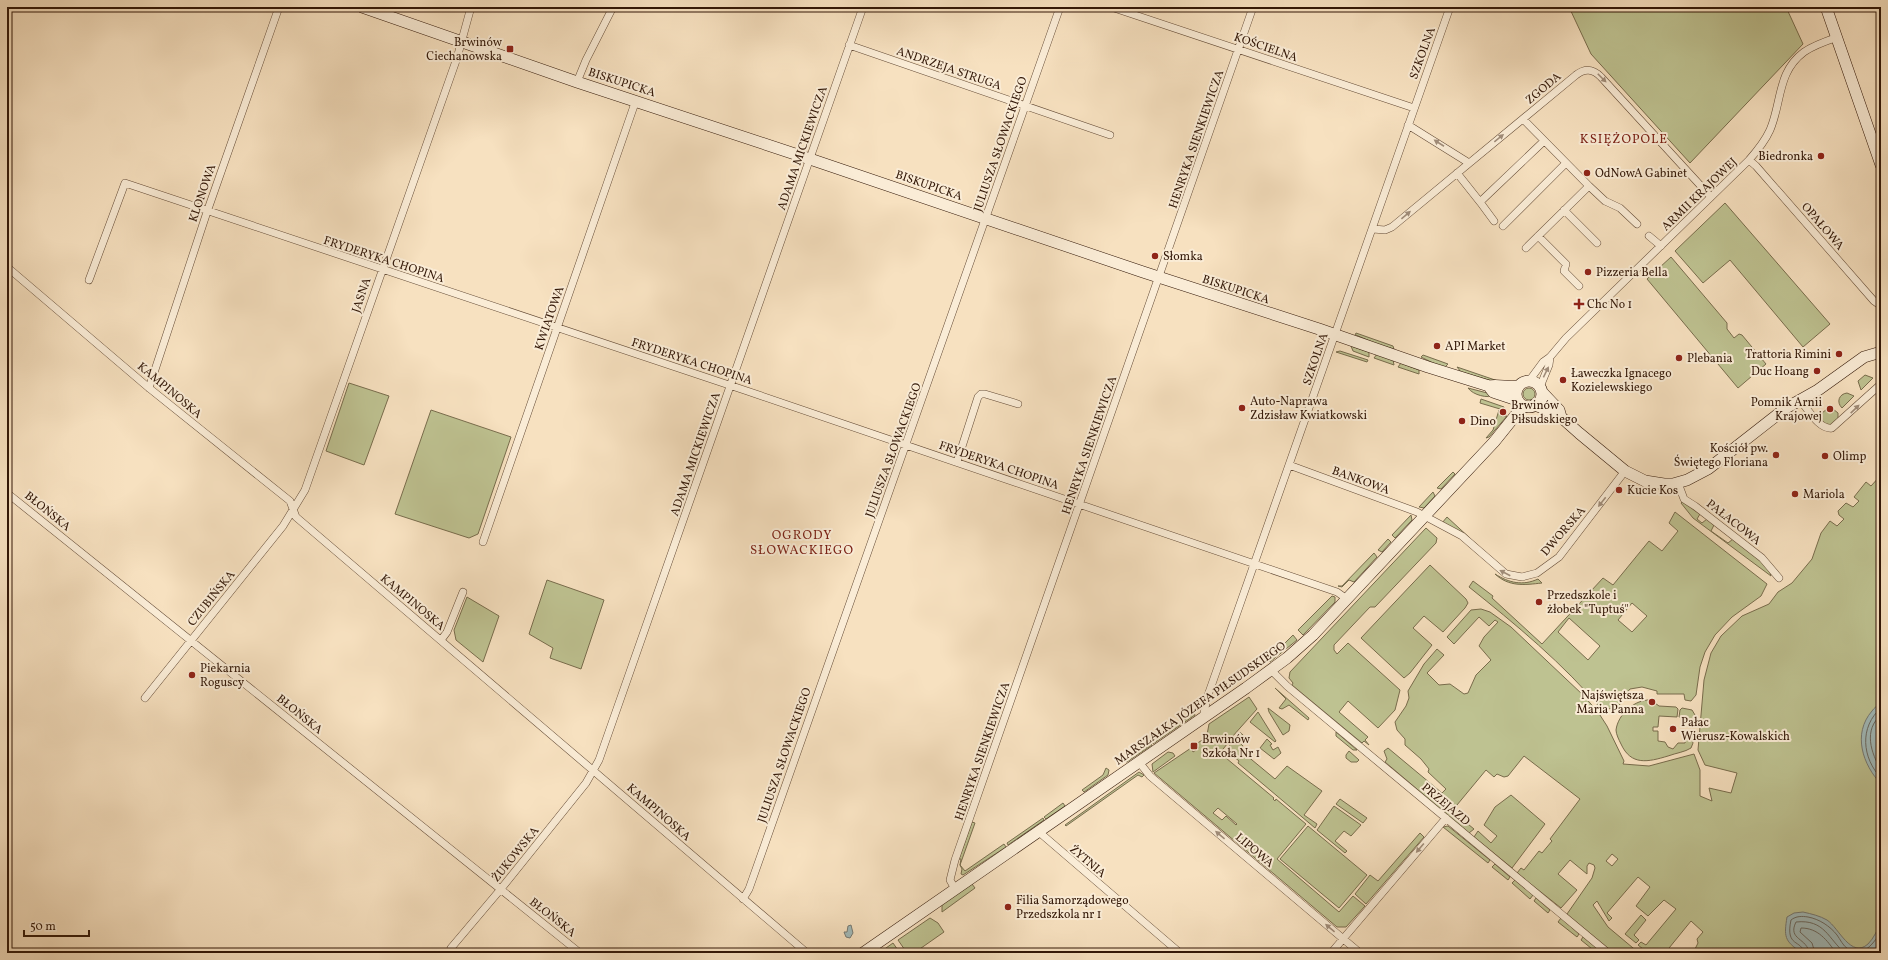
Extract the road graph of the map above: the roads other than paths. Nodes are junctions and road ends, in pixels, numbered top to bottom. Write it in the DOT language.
graph roads {
  1 [pos="279,7"];
  2 [pos="362,7"];
  3 [pos="471,7"];
  4 [pos="613,7"];
  5 [pos="863,7"];
  6 [pos="1060,7"];
  7 [pos="1111,7"];
  8 [pos="1253,7"];
  9 [pos="1450,7"];
  10 [pos="1826,7"];
  11 [pos="1838,37"];
  12 [pos="462,41"];
  13 [pos="849,45"];
  14 [pos="1239,50"];
  15 [pos="577,82"];
  16 [pos="636,100"];
  17 [pos="1024,106"];
  18 [pos="1414,108"];
  19 [pos="1523,119"];
  20 [pos="1408,125"];
  21 [pos="1110,135"];
  22 [pos="1544,141"];
  23 [pos="810,158"];
  24 [pos="1749,160"];
  25 [pos="1469,163"];
  26 [pos="1566,163"];
  27 [pos="1881,165"];
  28 [pos="1456,173"];
  29 [pos="1589,186"];
  30 [pos="1711,197"];
  31 [pos="1480,202"];
  32 [pos="1564,210"];
  33 [pos="208,212"];
  34 [pos="986,218"];
  35 [pos="1494,221"];
  36 [pos="1637,224"];
  37 [pos="1503,226"];
  38 [pos="1373,229"];
  39 [pos="1538,236"];
  40 [pos="1649,236"];
  41 [pos="1597,243"];
  42 [pos="1661,246"];
  43 [pos="1526,248"];
  44 [pos="7,268"];
  45 [pos="382,270"];
  46 [pos="1159,278"];
  47 [pos="89,280"];
  48 [pos="1579,286"];
  49 [pos="1881,306"];
  50 [pos="558,328"];
  51 [pos="1335,334"];
  52 [pos="1881,352"];
  53 [pos="1550,357"];
  54 [pos="1529,381"];
  55 [pos="1881,384"];
  56 [pos="730,386"];
  57 [pos="1488,386"];
  58 [pos="1518,386"];
  59 [pos="149,388"];
  60 [pos="1541,390"];
  61 [pos="1800,400"];
  62 [pos="1018,404"];
  63 [pos="1525,404"];
  64 [pos="1561,417"];
  65 [pos="906,445"];
  66 [pos="957,462"];
  67 [pos="1289,465"];
  68 [pos="1625,471"];
  69 [pos="1678,483"];
  70 [pos="7,493"];
  71 [pos="1080,504"];
  72 [pos="293,510"];
  73 [pos="1424,516"];
  74 [pos="483,542"];
  75 [pos="1254,563"];
  76 [pos="1779,578"];
  77 [pos="463,592"];
  78 [pos="1346,599"];
  79 [pos="441,640"];
  80 [pos="191,641"];
  81 [pos="1271,670"];
  82 [pos="145,698"];
  83 [pos="1203,718"];
  84 [pos="1139,762"];
  85 [pos="594,771"];
  86 [pos="1446,818"];
  87 [pos="1039,832"];
  88 [pos="500,890"];
  89 [pos="955,890"];
  90 [pos="743,899"];
  91 [pos="1343,939"];
  92 [pos="451,948"];
  93 [pos="580,953"];
  94 [pos="807,953"];
  95 [pos="863,953"];
  96 [pos="1180,953"];
  97 [pos="1331,953"];
  98 [pos="1360,953"];
  99 [pos="1608,953"];
  1 -- 33 [label="street, KLONOWA"];
  2 -- 12 [label="main road, BISKUPICKA"];
  3 -- 12 [label="street, JASNA"];
  4 -- 15 [label="street"];
  5 -- 13 [label="street, ADAMA MICKIEWICZA"];
  6 -- 17 [label="street, JULIUSZA SŁOWACKIEGO"];
  7 -- 14 [label="street, KOŚCIELNA"];
  8 -- 14 [label="street, HENRYKA SIENKIEWICZA"];
  9 -- 18 [label="street, SZKOLNA"];
  10 -- 11 [label="main road"];
  11 -- 24 [label="street, ARMII KRAJOWEJ"];
  11 -- 27 [label="main road"];
  12 -- 15 [label="main road, BISKUPICKA"];
  12 -- 45 [label="street, JASNA"];
  13 -- 17 [label="street, ANDRZEJA STRUGA"];
  13 -- 23 [label="street, ADAMA MICKIEWICZA"];
  14 -- 18 [label="street, KOŚCIELNA"];
  14 -- 46 [label="street, HENRYKA SIENKIEWICZA"];
  15 -- 16 [label="main road, BISKUPICKA"];
  16 -- 23 [label="main road, BISKUPICKA"];
  16 -- 50 [label="street, KWIATOWA"];
  17 -- 21 [label="street, ANDRZEJA STRUGA"];
  17 -- 34 [label="street, JULIUSZA SŁOWACKIEGO"];
  18 -- 20 [label="street, SZKOLNA"];
  19 -- 22 [label="street"];
  25 -- 19 [label="street, ZGODA, one-way"];
  19 -- 30 [label="street, ZGODA, one-way"];
  25 -- 20 [label="street, one-way"];
  20 -- 38 [label="street, SZKOLNA"];
  22 -- 26 [label="street"];
  22 -- 31 [label="street"];
  23 -- 34 [label="main road, BISKUPICKA"];
  23 -- 56 [label="street, ADAMA MICKIEWICZA"];
  24 -- 30 [label="street, ARMII KRAJOWEJ"];
  24 -- 49 [label="street, OPAŁOWA"];
  25 -- 28 [label="street, ZGODA"];
  26 -- 29 [label="street"];
  26 -- 37 [label="street"];
  28 -- 31 [label="street"];
  38 -- 28 [label="street, ZGODA, one-way"];
  29 -- 32 [label="street"];
  29 -- 36 [label="street"];
  30 -- 42 [label="street, ARMII KRAJOWEJ"];
  31 -- 35 [label="street"];
  32 -- 39 [label="street"];
  32 -- 41 [label="street"];
  33 -- 45 [label="street, FRYDERYKA CHOPINA"];
  33 -- 47 [label="street, FRYDERYKA CHOPINA"];
  33 -- 59 [label="street, KLONOWA"];
  34 -- 46 [label="main road, BISKUPICKA"];
  34 -- 65 [label="street, JULIUSZA SŁOWACKIEGO"];
  38 -- 51 [label="street, SZKOLNA"];
  39 -- 43 [label="street"];
  39 -- 48 [label="street"];
  40 -- 42 [label="street"];
  42 -- 53 [label="street, ARMII KRAJOWEJ"];
  44 -- 59 [label="street, KAMPINOSKA"];
  45 -- 50 [label="street, FRYDERYKA CHOPINA"];
  45 -- 72 [label="street, JASNA"];
  46 -- 51 [label="main road, BISKUPICKA"];
  46 -- 71 [label="street, HENRYKA SIENKIEWICZA"];
  50 -- 56 [label="street, FRYDERYKA CHOPINA"];
  50 -- 74 [label="street, KWIATOWA"];
  51 -- 57 [label="main road, BISKUPICKA"];
  51 -- 67 [label="street, SZKOLNA"];
  52 -- 61 [label="main road"];
  53 -- 54 [label="street, ARMII KRAJOWEJ"];
  60 -- 53 [label="street, ARMII KRAJOWEJ, one-way"];
  54 -- 58 [label="main road"];
  54 -- 60 [label="main road"];
  61 -- 55 [label="street, one-way"];
  56 -- 65 [label="street, FRYDERYKA CHOPINA"];
  56 -- 85 [label="street, ADAMA MICKIEWICZA"];
  57 -- 58 [label="main road, BISKUPICKA"];
  57 -- 63 [label="main road, BISKUPICKA"];
  58 -- 63 [label="main road"];
  59 -- 72 [label="street, KAMPINOSKA"];
  60 -- 63 [label="main road"];
  60 -- 64 [label="main road, BISKUPICKA"];
  61 -- 69 [label="main road"];
  62 -- 66 [label="street"];
  63 -- 64 [label="main road, BISKUPICKA"];
  63 -- 73 [label="main road, MARSZAŁKA JÓZEFA PIŁSUDSKIEGO"];
  64 -- 68 [label="main road, BISKUPICKA"];
  65 -- 66 [label="street, FRYDERYKA CHOPINA"];
  65 -- 90 [label="street, JULIUSZA SŁOWACKIEGO"];
  66 -- 71 [label="street, FRYDERYKA CHOPINA"];
  67 -- 73 [label="street, BANKOWA"];
  67 -- 75 [label="street, SZKOLNA"];
  68 -- 69 [label="main road, BISKUPICKA"];
  68 -- 73 [label="street, DWORSKA, one-way"];
  69 -- 76 [label="street, PAŁACOWA"];
  70 -- 80 [label="street, BŁOŃSKA"];
  71 -- 75 [label="street, FRYDERYKA CHOPINA"];
  71 -- 89 [label="street, HENRYKA SIENKIEWICZA"];
  72 -- 79 [label="street, KAMPINOSKA"];
  72 -- 80 [label="street, CZUBIŃSKA"];
  73 -- 78 [label="main road, MARSZAŁKA JÓZEFA PIŁSUDSKIEGO"];
  75 -- 78 [label="street, FRYDERYKA CHOPINA"];
  75 -- 83 [label="street, SZKOLNA"];
  77 -- 79 [label="street"];
  78 -- 81 [label="main road, MARSZAŁKA JÓZEFA PIŁSUDSKIEGO"];
  79 -- 85 [label="street, KAMPINOSKA"];
  80 -- 82 [label="street, CZUBIŃSKA"];
  80 -- 88 [label="street, BŁOŃSKA"];
  81 -- 83 [label="main road, MARSZAŁKA JÓZEFA PIŁSUDSKIEGO"];
  81 -- 86 [label="street, PRZEJAZD"];
  83 -- 84 [label="main road, MARSZAŁKA JÓZEFA PIŁSUDSKIEGO"];
  84 -- 87 [label="main road, MARSZAŁKA JÓZEFA PIŁSUDSKIEGO"];
  91 -- 84 [label="street, LIPOWA, one-way"];
  85 -- 88 [label="street, ŻUKOWSKA"];
  85 -- 90 [label="street, KAMPINOSKA"];
  86 -- 91 [label="street, one-way"];
  86 -- 99 [label="street, PRZEJAZD"];
  87 -- 89 [label="main road, MARSZAŁKA JÓZEFA PIŁSUDSKIEGO"];
  87 -- 96 [label="street, ŻYTNIA"];
  88 -- 92 [label="street, ŻUKOWSKA"];
  88 -- 93 [label="street, BŁOŃSKA"];
  89 -- 95 [label="main road, MARSZAŁKA JÓZEFA PIŁSUDSKIEGO"];
  90 -- 94 [label="street, KAMPINOSKA"];
  91 -- 97 [label="street"];
  91 -- 98 [label="street, LIPOWA"];
}
